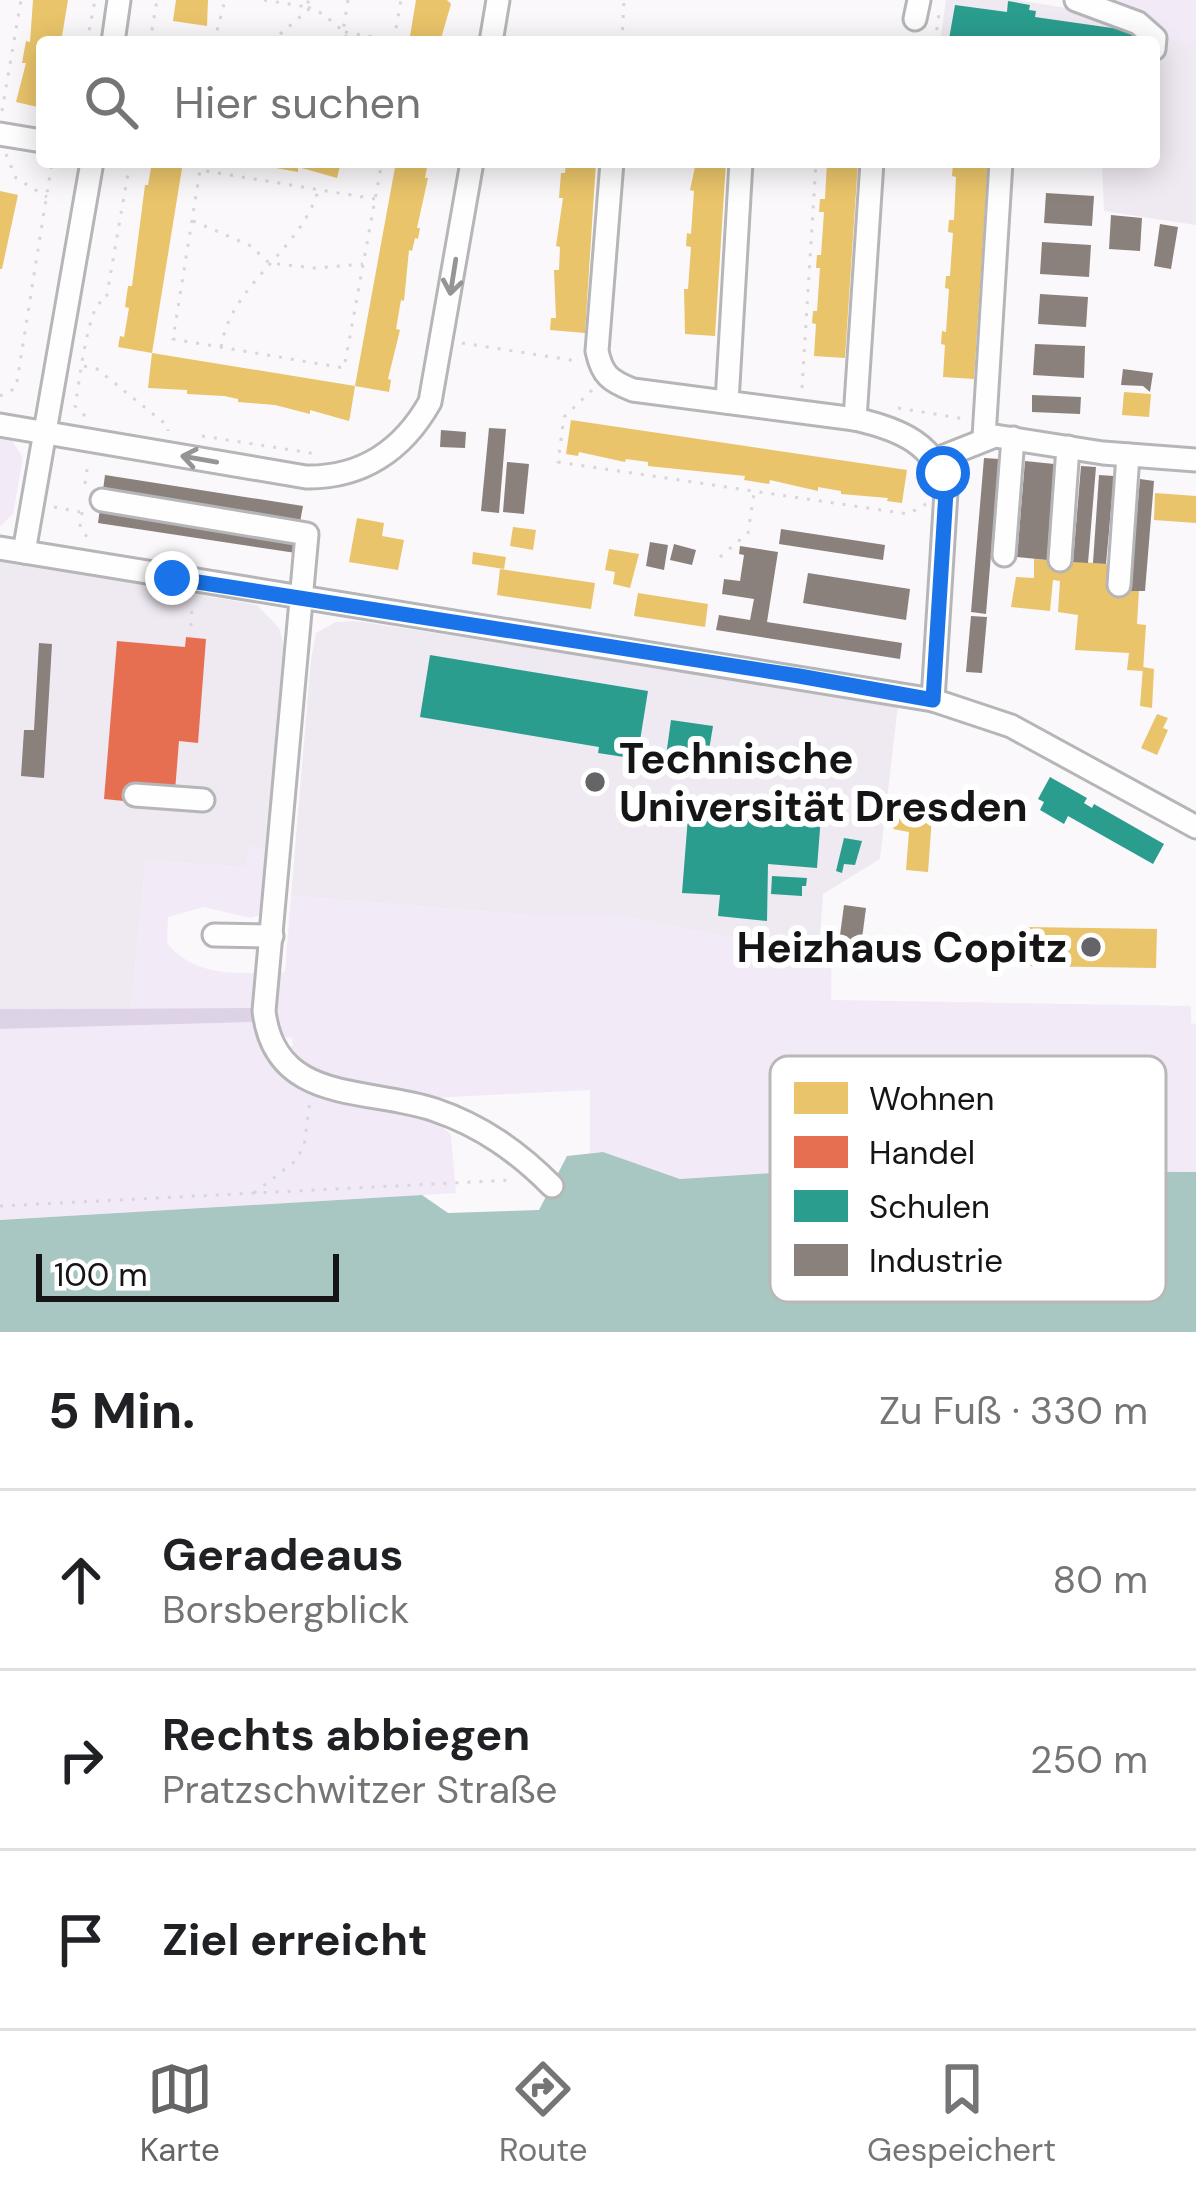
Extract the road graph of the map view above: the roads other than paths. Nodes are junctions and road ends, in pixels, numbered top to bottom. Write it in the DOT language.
graph roads {
  1 [pos="119,0"];
  2 [pos="498,0"];
  3 [pos="1076,0"];
  4 [pos="113,36"];
  5 [pos="492,36"];
  6 [pos="1153,36"];
  7 [pos="2,130"];
  8 [pos="36,139"];
  9 [pos="91,168"];
  10 [pos="471,168"];
  11 [pos="612,168"];
  12 [pos="741,168"];
  13 [pos="872,168"];
  14 [pos="1001,168"];
  15 [pos="727,402"];
  16 [pos="855,418"];
  17 [pos="0,425"];
  18 [pos="984,430"];
  19 [pos="46,433"];
  20 [pos="1013,438"];
  21 [pos="1068,447"];
  22 [pos="1128,455"];
  23 [pos="937,459"];
  24 [pos="1196,460"];
  25 [pos="102,500"];
  26 [pos="0,548"];
  27 [pos="24,552"];
  28 [pos="1004,555"];
  29 [pos="1060,560"];
  30 [pos="1119,585"];
  31 [pos="301,600"];
  32 [pos="933,700"];
  33 [pos="135,795"];
  34 [pos="203,800"];
  35 [pos="1196,826"];
  36 [pos="214,935"];
  37 [pos="272,936"];
  38 [pos="548,1182"];
  1 -- 4 [label="street"];
  2 -- 5 [label="street"];
  3 -- 6 [label="street"];
  7 -- 8 [label="street"];
  9 -- 19 [label="street"];
  10 -- 19 [label="street, one-way"];
  11 -- 15 [label="street"];
  12 -- 15 [label="street"];
  13 -- 16 [label="street"];
  14 -- 18 [label="street"];
  15 -- 16 [label="street"];
  16 -- 23 [label="street"];
  17 -- 19 [label="street"];
  18 -- 20 [label="street"];
  18 -- 23 [label="street"];
  19 -- 27 [label="street"];
  20 -- 21 [label="street"];
  20 -- 28 [label="street"];
  21 -- 22 [label="street"];
  21 -- 29 [label="street"];
  22 -- 24 [label="street"];
  22 -- 30 [label="street"];
  23 -- 32 [label="street"];
  25 -- 31 [label="street"];
  26 -- 27 [label="street"];
  27 -- 31 [label="street"];
  31 -- 32 [label="street"];
  31 -- 37 [label="street"];
  32 -- 35 [label="street"];
  33 -- 34 [label="street"];
  36 -- 37 [label="street"];
  37 -- 38 [label="street"];
}
